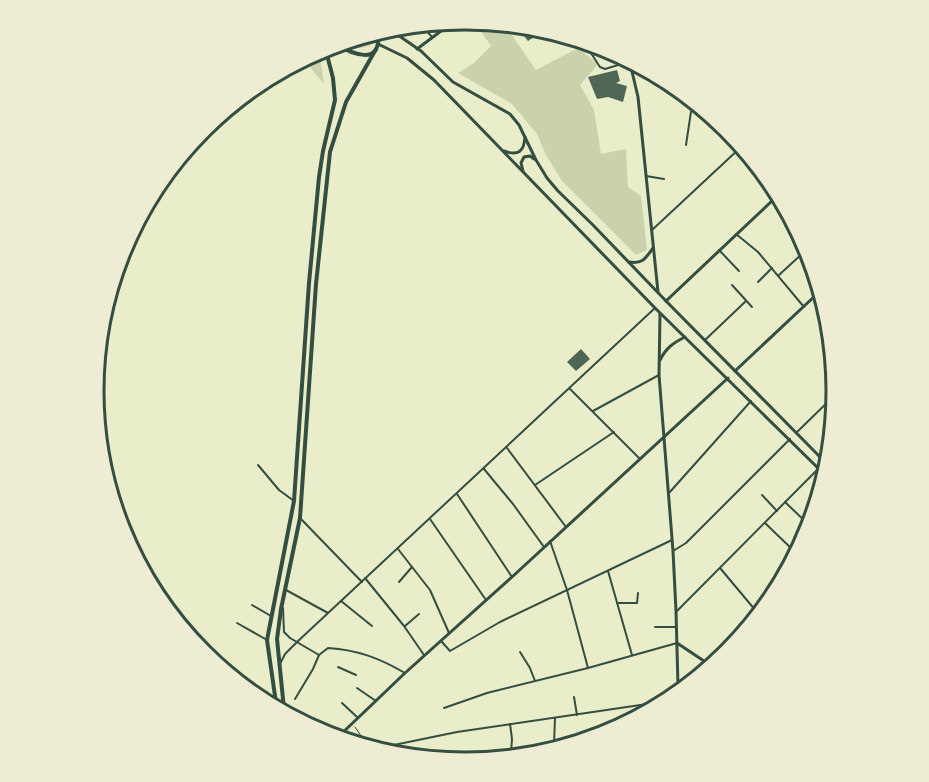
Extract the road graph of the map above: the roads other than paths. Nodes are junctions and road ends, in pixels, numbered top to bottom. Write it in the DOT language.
graph roads {
  1 [pos="440,31"];
  2 [pos="428,32"];
  3 [pos="399,36"];
  4 [pos="432,37"];
  5 [pos="378,40"];
  6 [pos="378,44"];
  7 [pos="376,49"];
  8 [pos="417,49"];
  9 [pos="346,50"];
  10 [pos="591,52"];
  11 [pos="328,56"];
  12 [pos="620,65"];
  13 [pos="631,71"];
  14 [pos="691,111"];
  15 [pos="525,134"];
  16 [pos="686,145"];
  17 [pos="502,151"];
  18 [pos="735,152"];
  19 [pos="536,160"];
  20 [pos="524,172"];
  21 [pos="646,176"];
  22 [pos="664,179"];
  23 [pos="771,201"];
  24 [pos="652,230"];
  25 [pos="736,234"];
  26 [pos="654,248"];
  27 [pos="719,250"];
  28 [pos="799,256"];
  29 [pos="629,262"];
  30 [pos="772,268"];
  31 [pos="739,271"];
  32 [pos="779,275"];
  33 [pos="758,282"];
  34 [pos="732,285"];
  35 [pos="658,293"];
  36 [pos="813,299"];
  37 [pos="666,301"];
  38 [pos="746,301"];
  39 [pos="752,307"];
  40 [pos="804,307"];
  41 [pos="656,308"];
  42 [pos="660,313"];
  43 [pos="686,337"];
  44 [pos="705,340"];
  45 [pos="659,362"];
  46 [pos="735,371"];
  47 [pos="659,375"];
  48 [pos="728,378"];
  49 [pos="570,389"];
  50 [pos="751,401"];
  51 [pos="825,404"];
  52 [pos="593,411"];
  53 [pos="614,432"];
  54 [pos="796,433"];
  55 [pos="663,436"];
  56 [pos="790,439"];
  57 [pos="507,448"];
  58 [pos="820,457"];
  59 [pos="640,459"];
  60 [pos="258,465"];
  61 [pos="818,467"];
  62 [pos="484,469"];
  63 [pos="816,473"];
  64 [pos="534,485"];
  65 [pos="669,493"];
  66 [pos="457,494"];
  67 [pos="762,495"];
  68 [pos="294,501"];
  69 [pos="785,502"];
  70 [pos="777,511"];
  71 [pos="300,518"];
  72 [pos="802,518"];
  73 [pos="430,519"];
  74 [pos="765,523"];
  75 [pos="566,527"];
  76 [pos="672,540"];
  77 [pos="550,541"];
  78 [pos="544,547"];
  79 [pos="790,547"];
  80 [pos="398,549"];
  81 [pos="673,551"];
  82 [pos="412,567"];
  83 [pos="720,568"];
  84 [pos="608,571"];
  85 [pos="512,577"];
  86 [pos="365,579"];
  87 [pos="362,582"];
  88 [pos="399,582"];
  89 [pos="285,589"];
  90 [pos="567,590"];
  91 [pos="638,593"];
  92 [pos="486,600"];
  93 [pos="341,601"];
  94 [pos="283,603"];
  95 [pos="617,603"];
  96 [pos="252,604"];
  97 [pos="753,608"];
  98 [pos="676,611"];
  99 [pos="328,614"];
  100 [pos="419,614"];
  101 [pos="271,616"];
  102 [pos="237,623"];
  103 [pos="372,626"];
  104 [pos="404,626"];
  105 [pos="655,627"];
  106 [pos="676,627"];
  107 [pos="449,633"];
  108 [pos="267,640"];
  109 [pos="441,641"];
  110 [pos="297,642"];
  111 [pos="677,643"];
  112 [pos="520,652"];
  113 [pos="319,655"];
  114 [pos="424,656"];
  115 [pos="632,656"];
  116 [pos="704,661"];
  117 [pos="279,666"];
  118 [pos="338,667"];
  119 [pos="588,668"];
  120 [pos="405,673"];
  121 [pos="356,675"];
  122 [pos="535,681"];
  123 [pos="678,681"];
  124 [pos="357,688"];
  125 [pos="574,697"];
  126 [pos="275,698"];
  127 [pos="295,699"];
  128 [pos="376,701"];
  129 [pos="342,703"];
  130 [pos="283,704"];
  131 [pos="644,704"];
  132 [pos="444,708"];
  133 [pos="577,715"];
  134 [pos="358,718"];
  135 [pos="555,718"];
  136 [pos="510,724"];
  137 [pos="344,732"];
  138 [pos="554,741"];
  139 [pos="394,745"];
  140 [pos="511,749"];
  1 -- 4 [label="street"];
  2 -- 4 [label="street"];
  3 -- 8 [label="street"];
  4 -- 8 [label="street"];
  5 -- 6 [label="main road"];
  6 -- 7 [label="main road"];
  6 -- 17 [label="street"];
  7 -- 9 [label="main road"];
  7 -- 71 [label="main road"];
  8 -- 15 [label="street"];
  10 -- 12 [label="street"];
  11 -- 68 [label="main road"];
  13 -- 21 [label="street"];
  14 -- 16 [label="street"];
  15 -- 17 [label="street"];
  15 -- 19 [label="street"];
  17 -- 20 [label="street"];
  18 -- 24 [label="street"];
  19 -- 20 [label="street"];
  19 -- 29 [label="street"];
  20 -- 41 [label="street"];
  21 -- 22 [label="street"];
  21 -- 24 [label="street"];
  23 -- 25 [label="street"];
  24 -- 26 [label="street"];
  25 -- 27 [label="street"];
  25 -- 30 [label="street"];
  26 -- 29 [label="street"];
  26 -- 35 [label="street"];
  27 -- 31 [label="street"];
  27 -- 37 [label="street"];
  28 -- 32 [label="street"];
  29 -- 35 [label="street"];
  30 -- 32 [label="street"];
  30 -- 33 [label="street"];
  32 -- 40 [label="street"];
  34 -- 38 [label="street"];
  35 -- 37 [label="street"];
  36 -- 40 [label="street"];
  37 -- 44 [label="street"];
  38 -- 39 [label="street"];
  38 -- 44 [label="street"];
  40 -- 46 [label="street"];
  41 -- 42 [label="street"];
  41 -- 49 [label="street"];
  42 -- 43 [label="street"];
  42 -- 45 [label="street"];
  43 -- 45 [label="street"];
  43 -- 48 [label="street"];
  44 -- 46 [label="street"];
  45 -- 47 [label="street"];
  46 -- 54 [label="street"];
  47 -- 52 [label="street"];
  47 -- 55 [label="street"];
  48 -- 50 [label="street"];
  48 -- 55 [label="street"];
  49 -- 52 [label="street"];
  49 -- 57 [label="street"];
  50 -- 56 [label="street"];
  50 -- 65 [label="street"];
  51 -- 54 [label="street"];
  52 -- 53 [label="street"];
  53 -- 59 [label="street"];
  53 -- 64 [label="street"];
  54 -- 58 [label="street"];
  55 -- 59 [label="street"];
  55 -- 65 [label="street"];
  56 -- 61 [label="street"];
  56 -- 81 [label="street"];
  57 -- 62 [label="street"];
  57 -- 64 [label="street"];
  59 -- 75 [label="street"];
  60 -- 68 [label="street"];
  62 -- 66 [label="street"];
  62 -- 78 [label="street"];
  63 -- 69 [label="street"];
  64 -- 75 [label="street"];
  65 -- 76 [label="street"];
  66 -- 73 [label="street"];
  66 -- 85 [label="street"];
  67 -- 70 [label="street"];
  68 -- 101 [label="main road"];
  69 -- 70 [label="street"];
  69 -- 72 [label="street"];
  70 -- 74 [label="street"];
  71 -- 87 [label="street"];
  71 -- 89 [label="main road"];
  73 -- 80 [label="street"];
  73 -- 92 [label="street"];
  74 -- 79 [label="street"];
  74 -- 83 [label="street"];
  75 -- 77 [label="street"];
  76 -- 81 [label="street"];
  76 -- 84 [label="street"];
  77 -- 78 [label="street"];
  77 -- 90 [label="street"];
  78 -- 85 [label="street"];
  80 -- 82 [label="street"];
  80 -- 86 [label="street"];
  81 -- 98 [label="street"];
  82 -- 88 [label="street"];
  82 -- 107 [label="street"];
  83 -- 97 [label="street"];
  83 -- 98 [label="street"];
  84 -- 90 [label="street"];
  84 -- 95 [label="street"];
  85 -- 92 [label="street"];
  86 -- 87 [label="street"];
  86 -- 104 [label="street"];
  87 -- 93 [label="street"];
  89 -- 94 [label="main road"];
  89 -- 99 [label="street"];
  90 -- 109 [label="street"];
  90 -- 119 [label="street"];
  91 -- 95 [label="street"];
  92 -- 107 [label="street"];
  93 -- 99 [label="street"];
  93 -- 103 [label="street"];
  94 -- 110 [label="street"];
  94 -- 117 [label="main road"];
  95 -- 115 [label="street"];
  96 -- 101 [label="street"];
  98 -- 106 [label="street"];
  99 -- 110 [label="street"];
  100 -- 104 [label="street"];
  101 -- 108 [label="main road"];
  102 -- 108 [label="street"];
  104 -- 114 [label="street"];
  105 -- 106 [label="street"];
  106 -- 111 [label="street"];
  107 -- 109 [label="street"];
  108 -- 126 [label="main road"];
  109 -- 114 [label="street"];
  110 -- 113 [label="street"];
  110 -- 117 [label="street"];
  111 -- 115 [label="street"];
  111 -- 116 [label="street"];
  111 -- 123 [label="street"];
  112 -- 122 [label="street"];
  113 -- 120 [label="street"];
  113 -- 127 [label="street"];
  114 -- 120 [label="street"];
  115 -- 119 [label="street"];
  117 -- 130 [label="main road"];
  118 -- 121 [label="street"];
  119 -- 122 [label="street"];
  120 -- 128 [label="street"];
  122 -- 132 [label="street"];
  124 -- 128 [label="street"];
  125 -- 133 [label="street"];
  128 -- 134 [label="street"];
  129 -- 134 [label="street"];
  131 -- 133 [label="street"];
  133 -- 135 [label="street"];
  134 -- 137 [label="street"];
  135 -- 136 [label="street"];
  135 -- 138 [label="street"];
  136 -- 139 [label="street"];
  136 -- 140 [label="street"];
}
